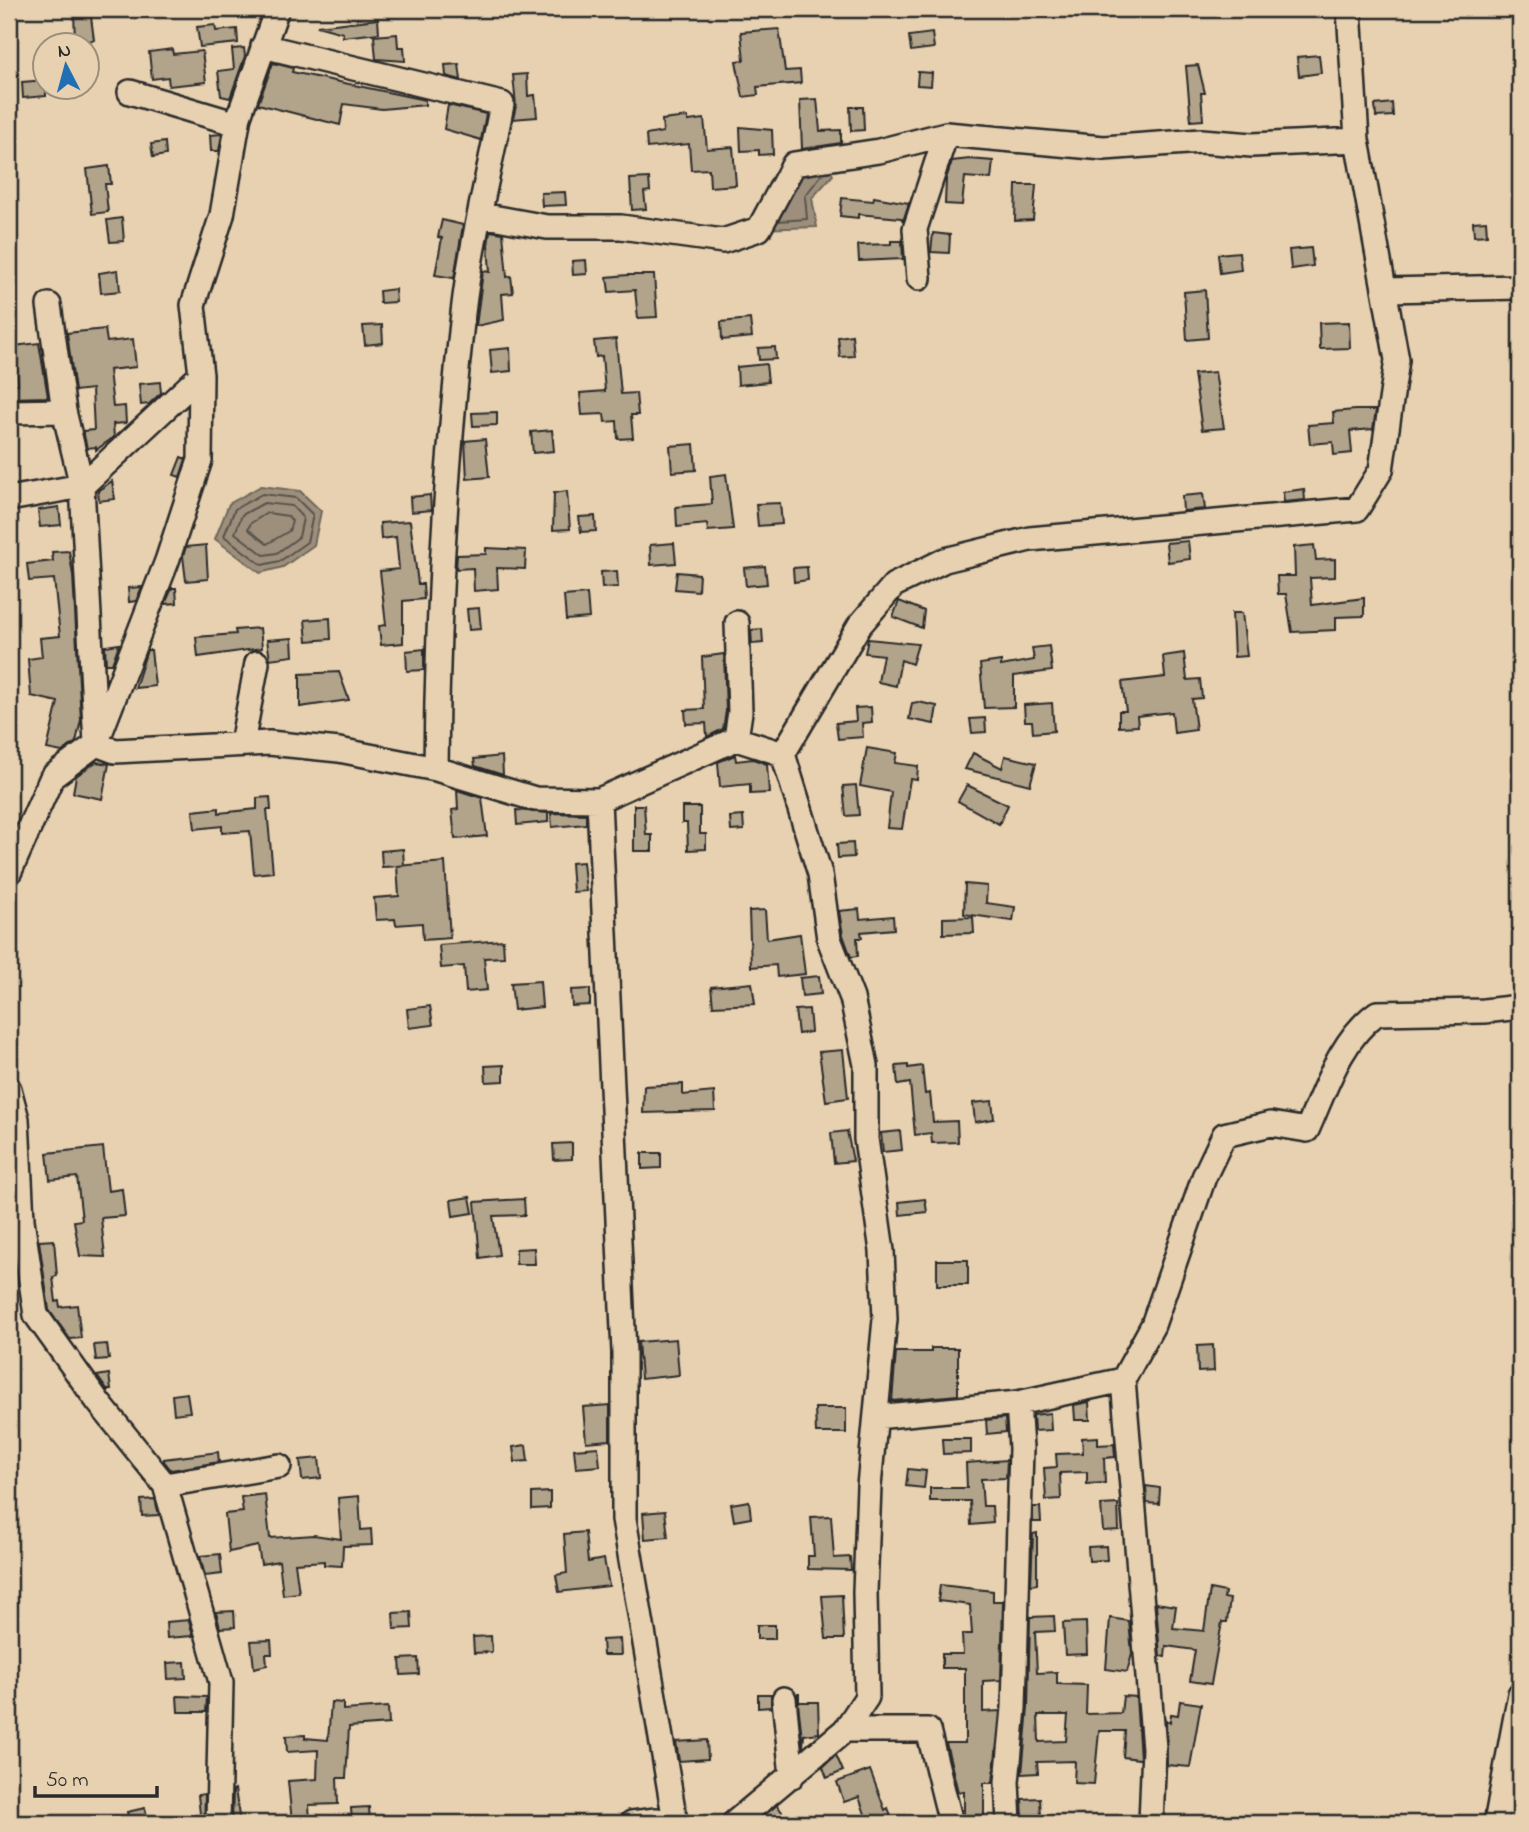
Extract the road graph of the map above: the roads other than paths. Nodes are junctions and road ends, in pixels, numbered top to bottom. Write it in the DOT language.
graph roads {
  1 [pos="277,9"];
  2 [pos="1349,9"];
  3 [pos="263,46"];
  4 [pos="130,92"];
  5 [pos="237,124"];
  6 [pos="946,134"];
  7 [pos="1357,140"];
  8 [pos="481,215"];
  9 [pos="919,278"];
  10 [pos="1520,287"];
  11 [pos="1386,290"];
  12 [pos="49,306"];
  13 [pos="201,375"];
  14 [pos="64,411"];
  15 [pos="9,412"];
  16 [pos="82,486"];
  17 [pos="9,499"];
  18 [pos="737,622"];
  19 [pos="257,663"];
  20 [pos="736,739"];
  21 [pos="96,744"];
  22 [pos="242,744"];
  23 [pos="783,754"];
  24 [pos="436,769"];
  25 [pos="599,800"];
  26 [pos="9,873"];
  27 [pos="1520,1007"];
  28 [pos="9,1089"];
  29 [pos="13,1126"];
  30 [pos="1124,1380"];
  31 [pos="1018,1403"];
  32 [pos="876,1417"];
  33 [pos="279,1466"];
  34 [pos="166,1485"];
  35 [pos="1520,1694"];
  36 [pos="784,1699"];
  37 [pos="845,1730"];
  38 [pos="792,1776"];
  39 [pos="676,1822"];
  40 [pos="218,1823"];
  41 [pos="632,1823"];
  42 [pos="734,1823"];
  43 [pos="951,1823"];
  44 [pos="1009,1823"];
  45 [pos="1151,1823"];
  46 [pos="1496,1823"];
  1 -- 3 [label="street"];
  2 -- 7 [label="street"];
  3 -- 5 [label="street"];
  3 -- 8 [label="street"];
  4 -- 5 [label="street"];
  5 -- 13 [label="street"];
  6 -- 7 [label="street"];
  6 -- 8 [label="street"];
  6 -- 9 [label="street"];
  7 -- 11 [label="street"];
  8 -- 24 [label="street"];
  10 -- 11 [label="street"];
  11 -- 23 [label="street"];
  12 -- 14 [label="street"];
  13 -- 16 [label="street"];
  13 -- 21 [label="street"];
  14 -- 15 [label="street"];
  14 -- 16 [label="street"];
  16 -- 17 [label="street"];
  16 -- 21 [label="street"];
  18 -- 20 [label="street"];
  19 -- 22 [label="street"];
  20 -- 23 [label="street"];
  20 -- 25 [label="street"];
  21 -- 22 [label="street"];
  21 -- 26 [label="street"];
  22 -- 24 [label="street"];
  23 -- 32 [label="street"];
  24 -- 25 [label="street"];
  25 -- 39 [label="street"];
  27 -- 30 [label="street"];
  28 -- 29 [label="street"];
  29 -- 34 [label="street"];
  30 -- 31 [label="street"];
  30 -- 45 [label="street"];
  31 -- 32 [label="street"];
  31 -- 44 [label="street"];
  32 -- 37 [label="street"];
  33 -- 34 [label="street"];
  34 -- 40 [label="street"];
  35 -- 46 [label="street"];
  36 -- 38 [label="street"];
  37 -- 38 [label="street"];
  37 -- 43 [label="street"];
  38 -- 42 [label="street"];
  39 -- 41 [label="street"];
}
